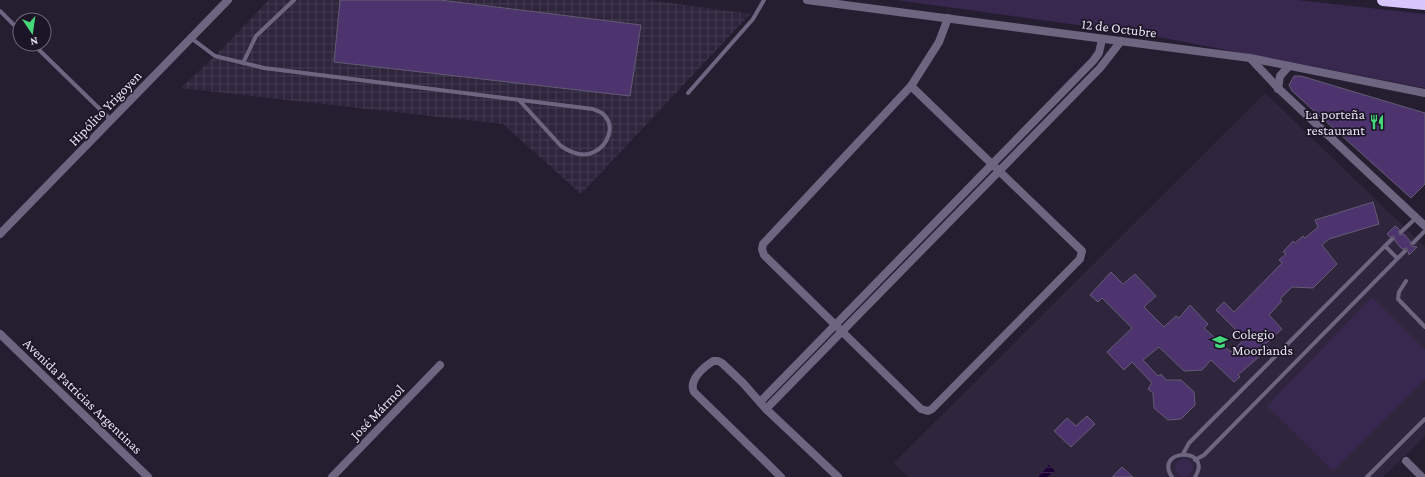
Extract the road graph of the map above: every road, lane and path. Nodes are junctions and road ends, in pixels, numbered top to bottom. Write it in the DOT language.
graph roads {
  1 [pos="228,0"];
  2 [pos="294,0"];
  3 [pos="764,0"];
  4 [pos="807,0"];
  5 [pos="1383,0"];
  6 [pos="1425,4"];
  7 [pos="0,11"];
  8 [pos="948,18"];
  9 [pos="12,23"];
  10 [pos="191,38"];
  11 [pos="1102,39"];
  12 [pos="1121,42"];
  13 [pos="41,52"];
  14 [pos="1250,58"];
  15 [pos="243,63"];
  16 [pos="1289,66"];
  17 [pos="911,86"];
  18 [pos="1278,88"];
  19 [pos="688,93"];
  20 [pos="1425,93"];
  21 [pos="519,100"];
  22 [pos="111,120"];
  23 [pos="996,167"];
  24 [pos="1416,217"];
  25 [pos="1425,226"];
  26 [pos="1425,231"];
  27 [pos="1401,232"];
  28 [pos="0,234"];
  29 [pos="1392,239"];
  30 [pos="1413,243"];
  31 [pos="1385,246"];
  32 [pos="1405,251"];
  33 [pos="1397,258"];
  34 [pos="1406,281"];
  35 [pos="836,325"];
  36 [pos="1425,327"];
  37 [pos="842,331"];
  38 [pos="0,334"];
  39 [pos="440,365"];
  40 [pos="760,402"];
  41 [pos="766,409"];
  42 [pos="1425,419"];
  43 [pos="1183,454"];
  44 [pos="1196,460"];
  45 [pos="1406,461"];
  46 [pos="148,477"];
  47 [pos="332,477"];
  48 [pos="781,477"];
  49 [pos="838,477"];
  50 [pos="1172,477"];
  51 [pos="1196,477"];
  52 [pos="1367,477"];
  53 [pos="1422,477"];
  1 -- 10 [label="street, Hipólito Yrigoyen"];
  2 -- 15 [label="lane"];
  3 -- 19 [label="lane"];
  4 -- 8 [label="street, 12 de Octubre"];
  5 -- 6 [label="highway"];
  7 -- 9 [label="lane"];
  8 -- 11 [label="street, 12 de Octubre"];
  8 -- 17 [label="street"];
  10 -- 15 [label="lane"];
  10 -- 22 [label="street, Hipólito Yrigoyen"];
  11 -- 12 [label="street, 12 de Octubre"];
  11 -- 23 [label="street"];
  12 -- 14 [label="street, 12 de Octubre"];
  12 -- 23 [label="street"];
  13 -- 22 [label="lane"];
  14 -- 16 [label="street, 12 de Octubre"];
  14 -- 18 [label="street"];
  15 -- 21 [label="lane"];
  16 -- 18 [label="street"];
  16 -- 20 [label="street, 12 de Octubre"];
  17 -- 23 [label="street"];
  17 -- 35 [label="street"];
  18 -- 24 [label="street"];
  21 -- 21 [label="lane"];
  22 -- 28 [label="street, Hipólito Yrigoyen"];
  23 -- 35 [label="street"];
  23 -- 37 [label="street"];
  23 -- 37 [label="street"];
  24 -- 25 [label="street"];
  24 -- 27 [label="lane"];
  26 -- 30 [label="lane"];
  29 -- 31 [label="lane"];
  31 -- 33 [label="lane"];
  31 -- 43 [label="lane"];
  32 -- 33 [label="lane"];
  33 -- 44 [label="lane"];
  34 -- 36 [label="lane"];
  35 -- 37 [label="street"];
  35 -- 40 [label="street"];
  37 -- 41 [label="street"];
  38 -- 46 [label="street, Avenida Patricias Argentinas"];
  39 -- 47 [label="street, José Mármol"];
  40 -- 41 [label="street"];
  40 -- 48 [label="street"];
  41 -- 49 [label="street"];
  42 -- 52 [label="lane"];
  43 -- 44 [label="lane"];
  43 -- 50 [label="lane"];
  44 -- 51 [label="lane"];
  45 -- 53 [label="street"];
}
